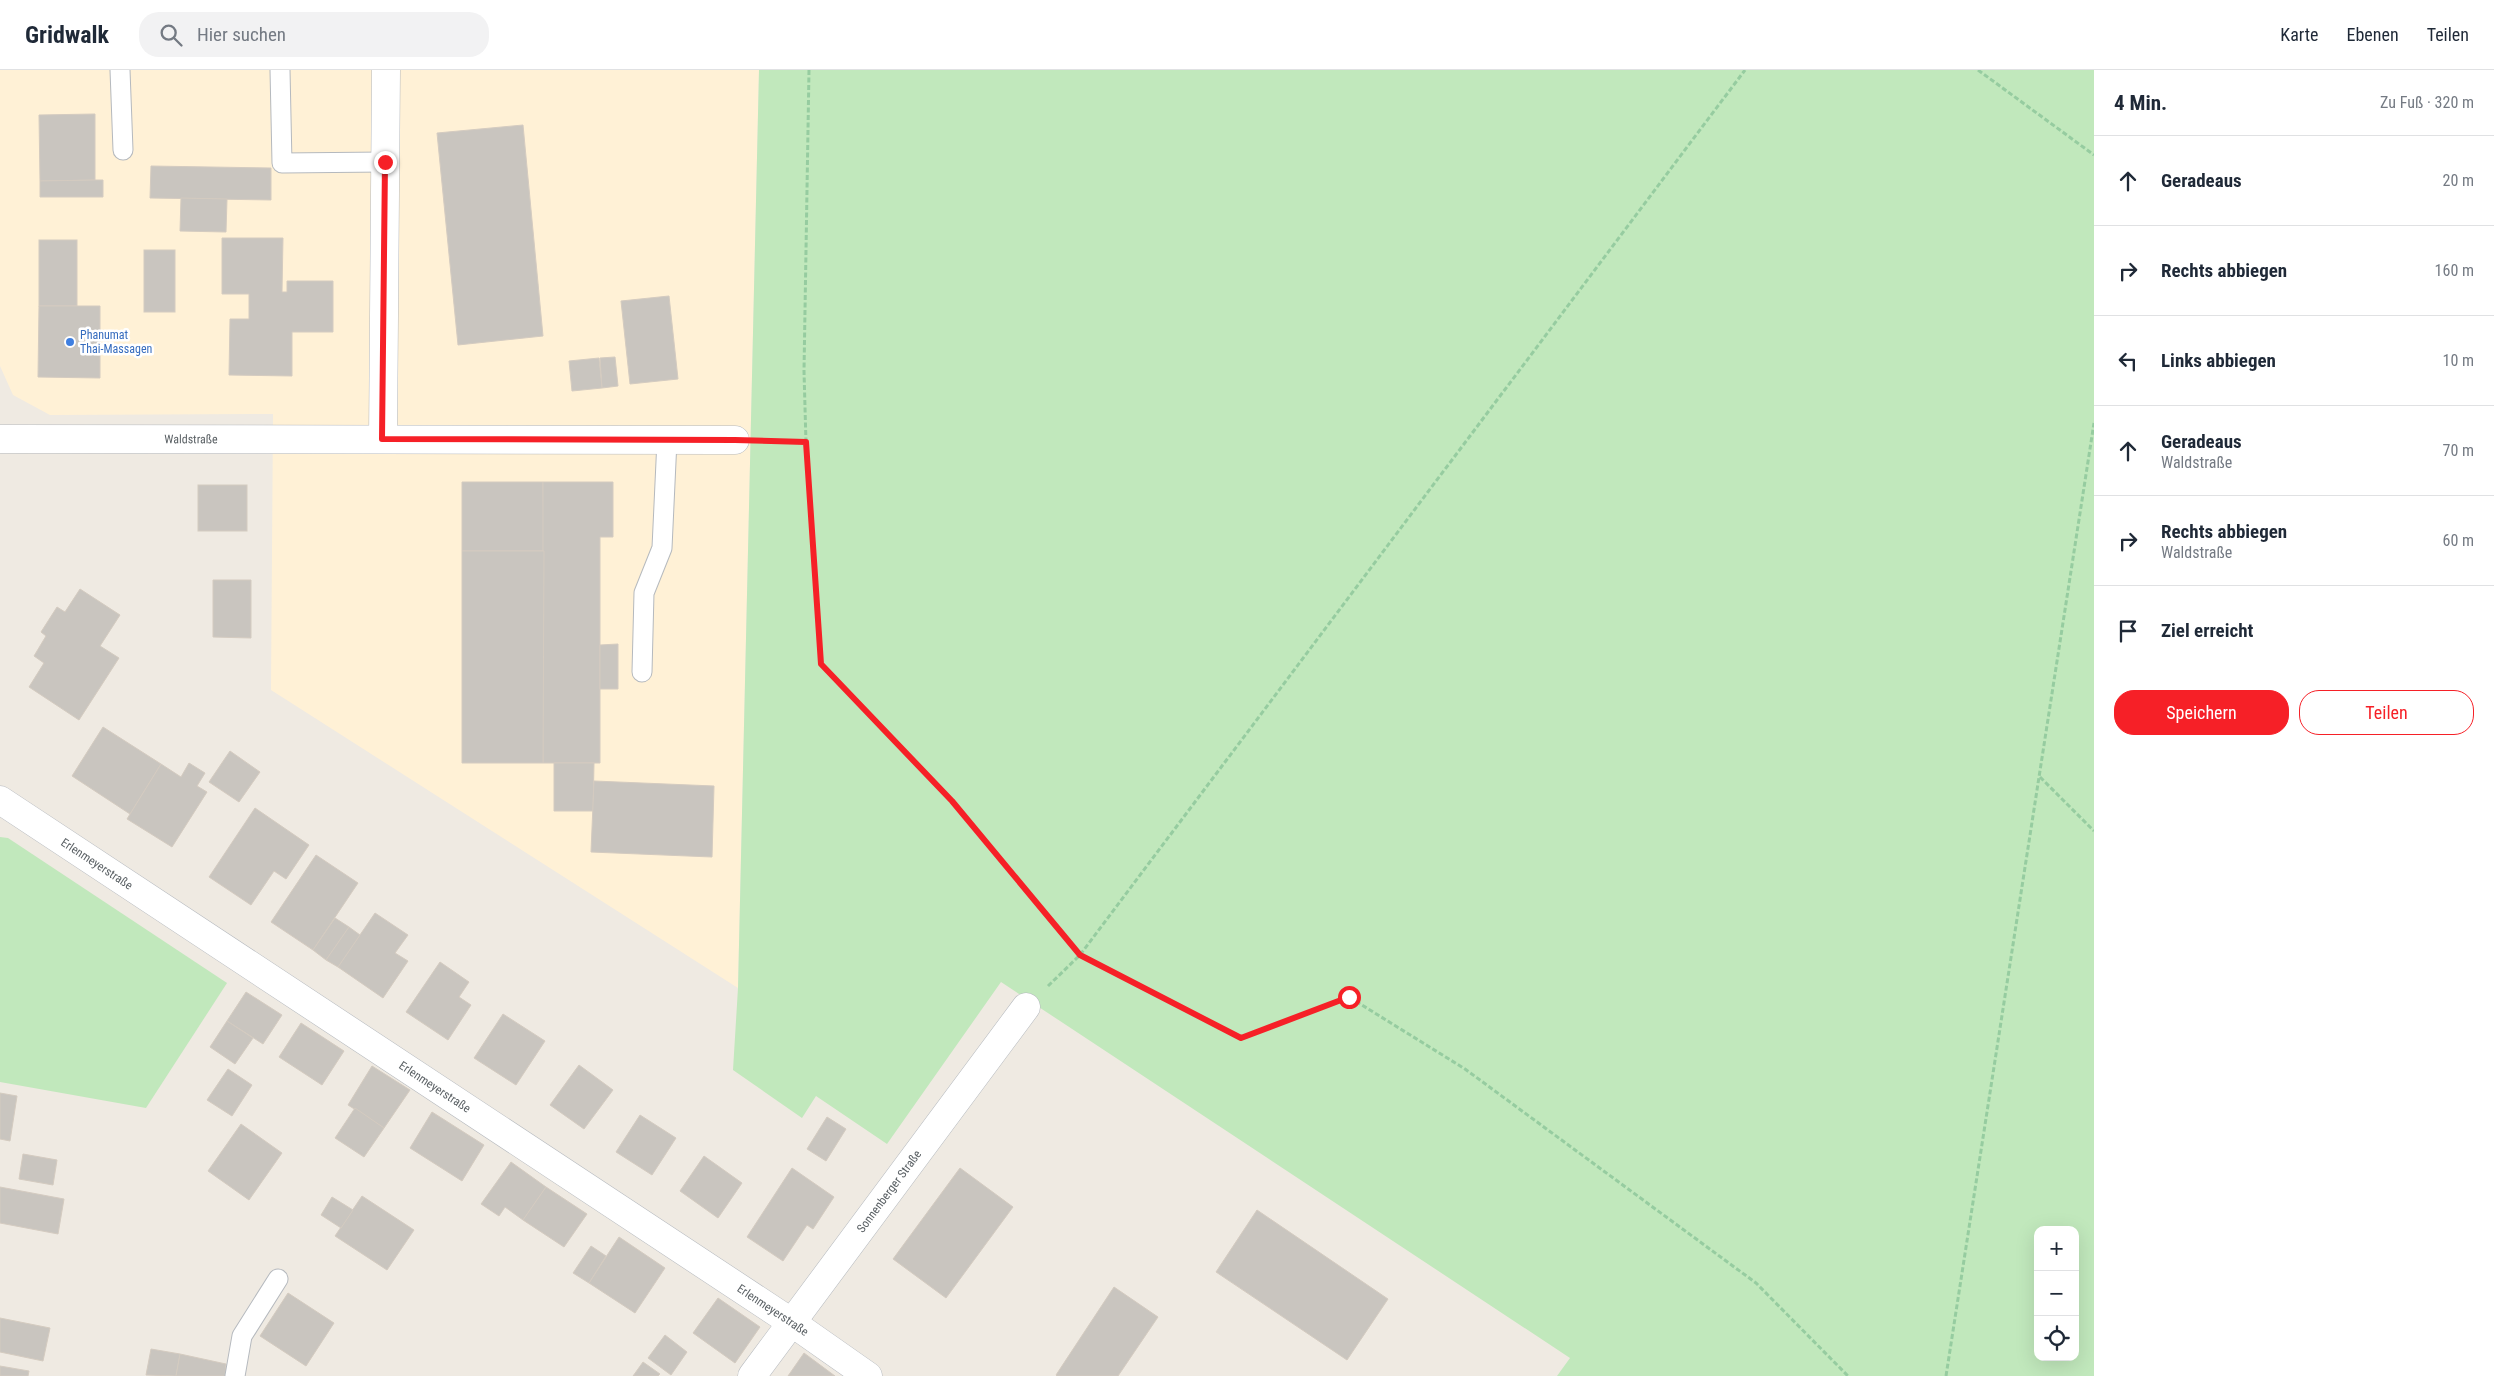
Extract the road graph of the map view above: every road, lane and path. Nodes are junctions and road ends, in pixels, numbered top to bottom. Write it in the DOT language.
graph roads {
  1 [pos="120,70"];
  2 [pos="280,70"];
  3 [pos="386,70"];
  4 [pos="809,70"];
  5 [pos="1745,70"];
  6 [pos="1978,70"];
  7 [pos="122,150"];
  8 [pos="2094,155"];
  9 [pos="385,162"];
  10 [pos="2094,423"];
  11 [pos="0,439"];
  12 [pos="382,439"];
  13 [pos="667,440"];
  14 [pos="735,440"];
  15 [pos="806,442"];
  16 [pos="642,672"];
  17 [pos="2039,776"];
  18 [pos="0,800"];
  19 [pos="2094,831"];
  20 [pos="1080,955"];
  21 [pos="1026,1007"];
  22 [pos="278,1279"];
  23 [pos="791,1322"];
  24 [pos="235,1376"];
  25 [pos="752,1376"];
  26 [pos="868,1376"];
  27 [pos="1848,1376"];
  28 [pos="1946,1376"];
  1 -- 7 [label="lane"];
  2 -- 9 [label="lane"];
  3 -- 9 [label="street"];
  4 -- 15 [label="path"];
  5 -- 20 [label="path"];
  6 -- 8 [label="path"];
  9 -- 12 [label="street"];
  10 -- 17 [label="path"];
  11 -- 12 [label="street, Waldstraße"];
  12 -- 13 [label="street, Waldstraße"];
  13 -- 14 [label="street, Waldstraße"];
  13 -- 16 [label="lane"];
  14 -- 15 [label="path"];
  15 -- 20 [label="path"];
  17 -- 19 [label="path"];
  17 -- 28 [label="path"];
  18 -- 23 [label="street, Erlenmeyerstraße"];
  20 -- 21 [label="path"];
  20 -- 27 [label="path"];
  21 -- 23 [label="street, Sonnenberger Straße"];
  22 -- 24 [label="lane"];
  23 -- 25 [label="street, Sonnenberger Straße"];
  23 -- 26 [label="street, Erlenmeyerstraße"];
}
